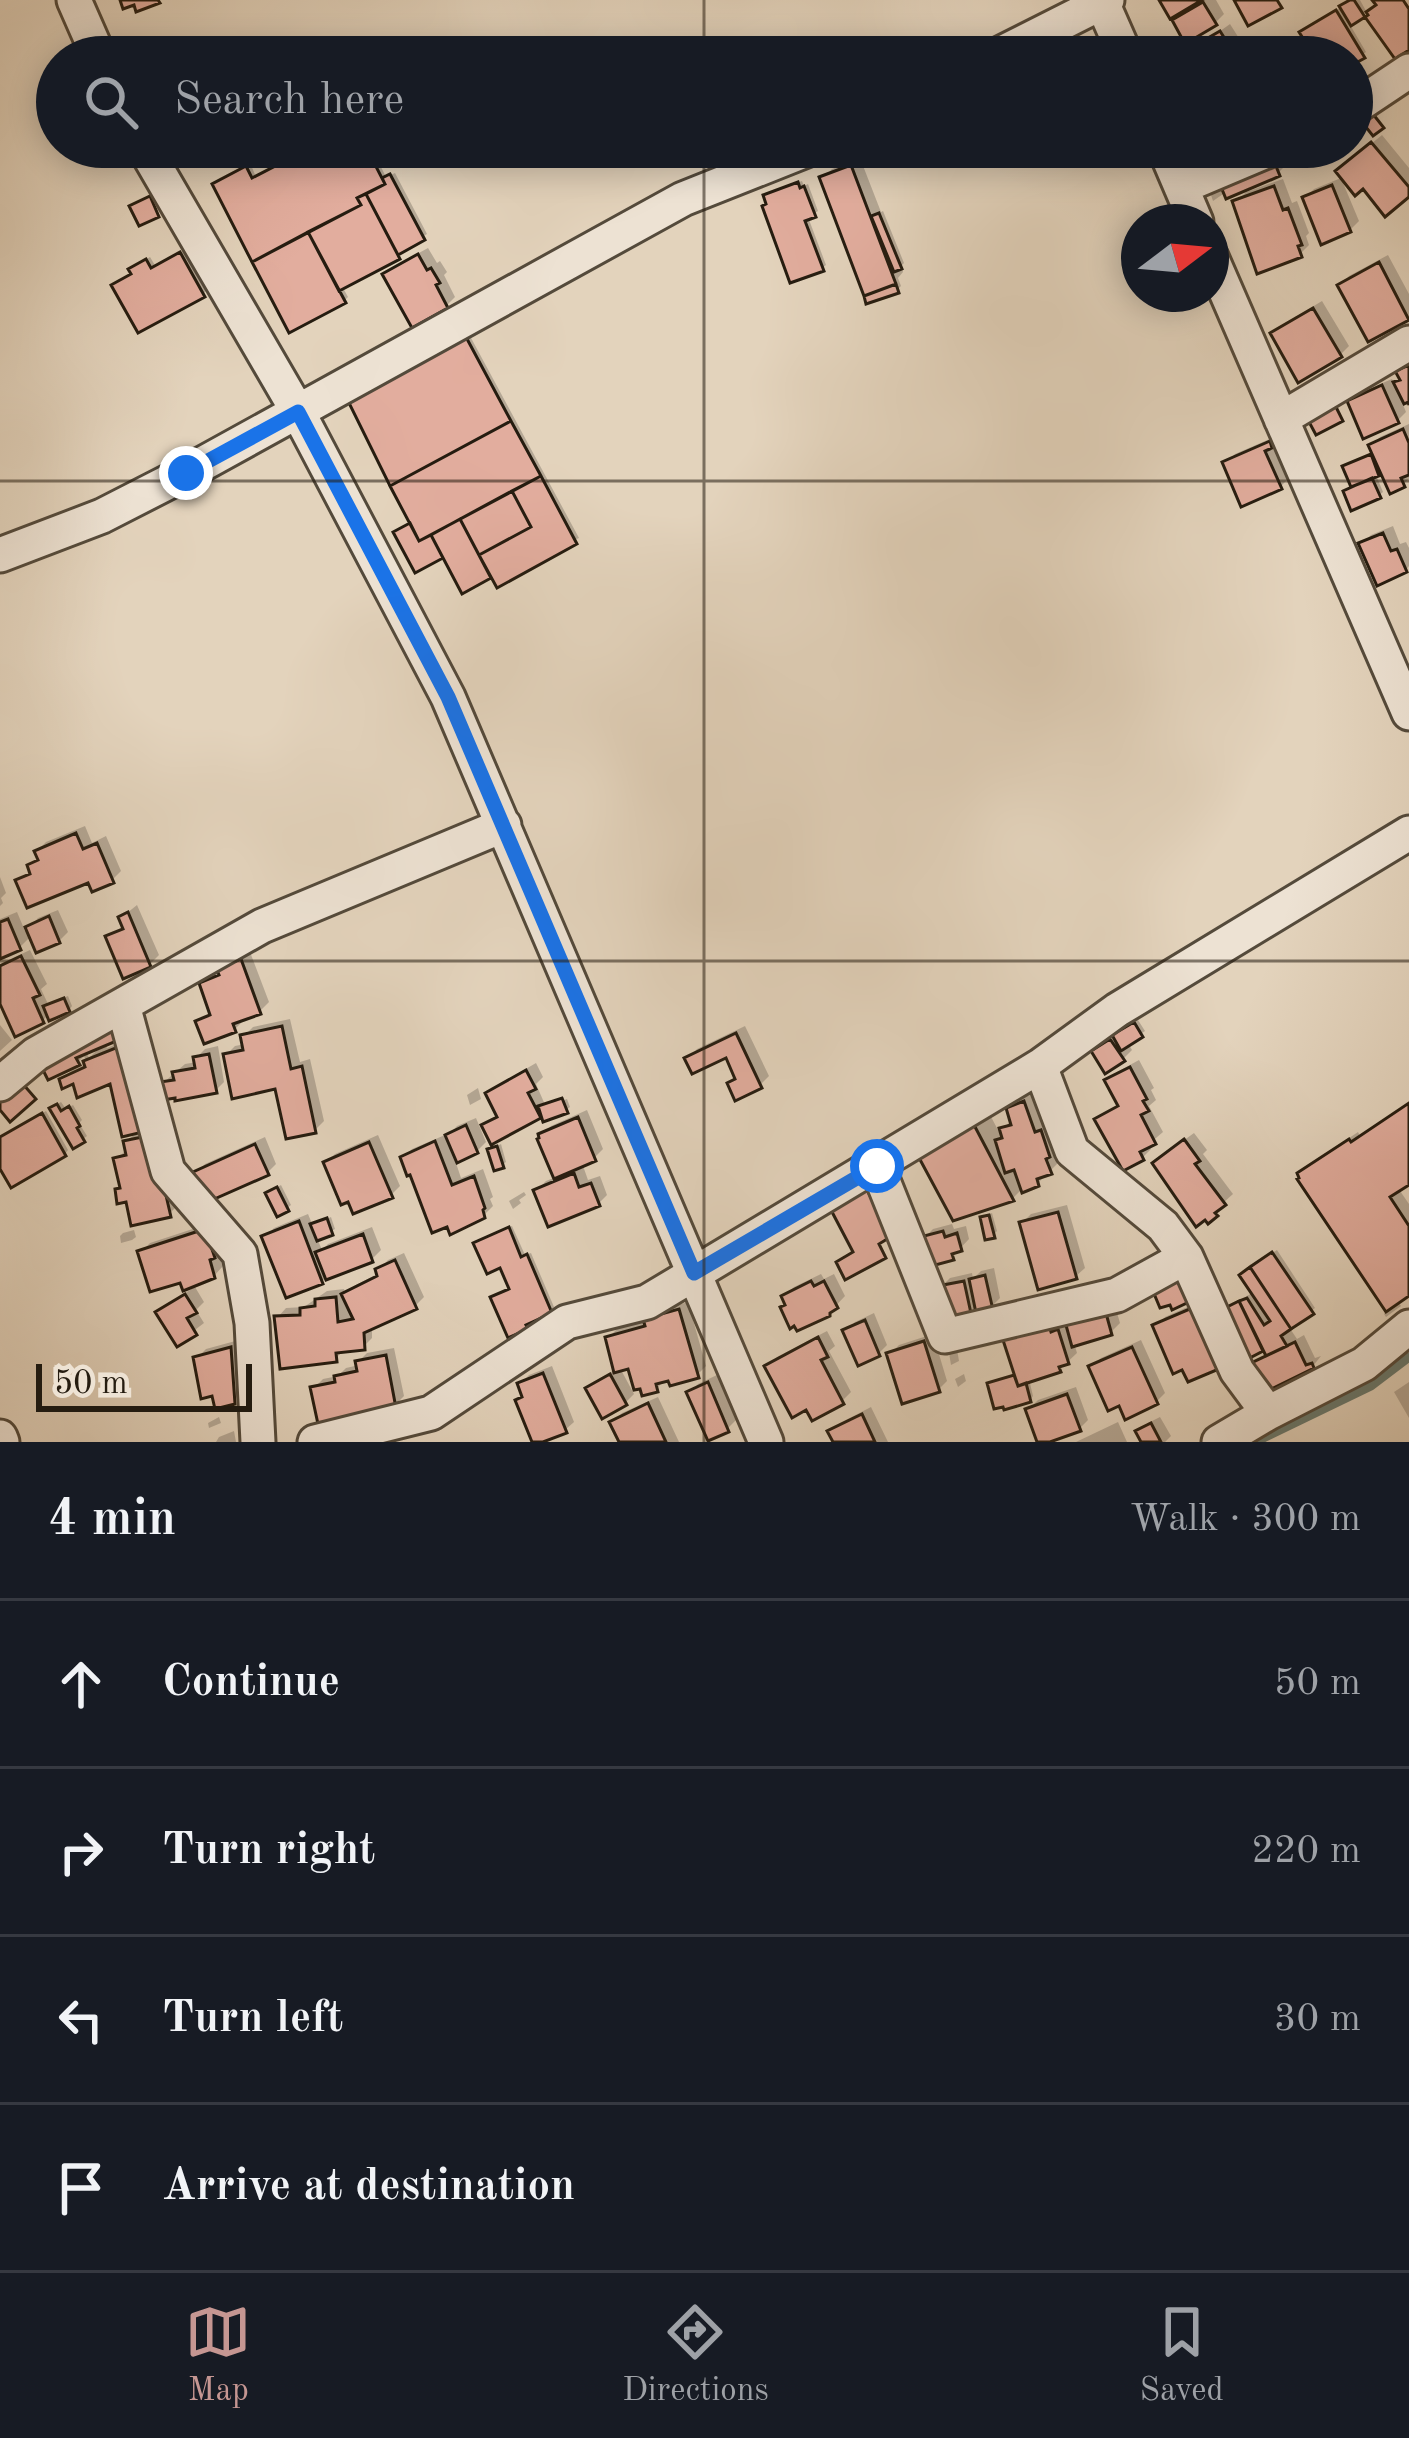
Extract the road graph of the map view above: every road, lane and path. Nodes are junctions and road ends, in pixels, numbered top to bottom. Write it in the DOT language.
graph roads {
  1 [pos="74,0"];
  2 [pos="1104,1"];
  3 [pos="90,36"];
  4 [pos="1035,36"];
  5 [pos="1118,36"];
  6 [pos="1409,71"];
  7 [pos="1373,95"];
  8 [pos="156,168"];
  9 [pos="761,168"];
  10 [pos="1173,168"];
  11 [pos="1226,168"];
  12 [pos="1181,187"];
  13 [pos="1188,204"];
  14 [pos="1229,298"];
  15 [pos="1409,344"];
  16 [pos="298,412"];
  17 [pos="1281,418"];
  18 [pos="0,555"];
  19 [pos="1409,713"];
  20 [pos="504,825"];
  21 [pos="1409,833"];
  22 [pos="123,1005"];
  23 [pos="1040,1066"];
  24 [pos="0,1084"];
  25 [pos="877,1166"];
  26 [pos="1186,1257"];
  27 [pos="694,1273"];
  28 [pos="1409,1328"];
  29 [pos="1268,1413"];
  30 [pos="258,1442"];
  31 [pos="315,1442"];
  32 [pos="766,1442"];
  33 [pos="1220,1442"];
  1 -- 3 [label="street"];
  2 -- 4 [label="street"];
  2 -- 5 [label="street"];
  6 -- 7 [label="street"];
  8 -- 16 [label="street"];
  9 -- 16 [label="street"];
  10 -- 12 [label="street"];
  11 -- 12 [label="street"];
  12 -- 13 [label="street"];
  14 -- 17 [label="street"];
  15 -- 17 [label="street"];
  16 -- 18 [label="street"];
  16 -- 20 [label="street"];
  17 -- 19 [label="street"];
  20 -- 22 [label="street"];
  20 -- 27 [label="street"];
  21 -- 23 [label="street"];
  22 -- 24 [label="street"];
  22 -- 30 [label="street"];
  23 -- 25 [label="street"];
  23 -- 26 [label="street"];
  25 -- 26 [label="street"];
  25 -- 27 [label="street"];
  26 -- 29 [label="street"];
  27 -- 31 [label="street"];
  27 -- 32 [label="street"];
  28 -- 29 [label="street"];
  29 -- 33 [label="street"];
}
